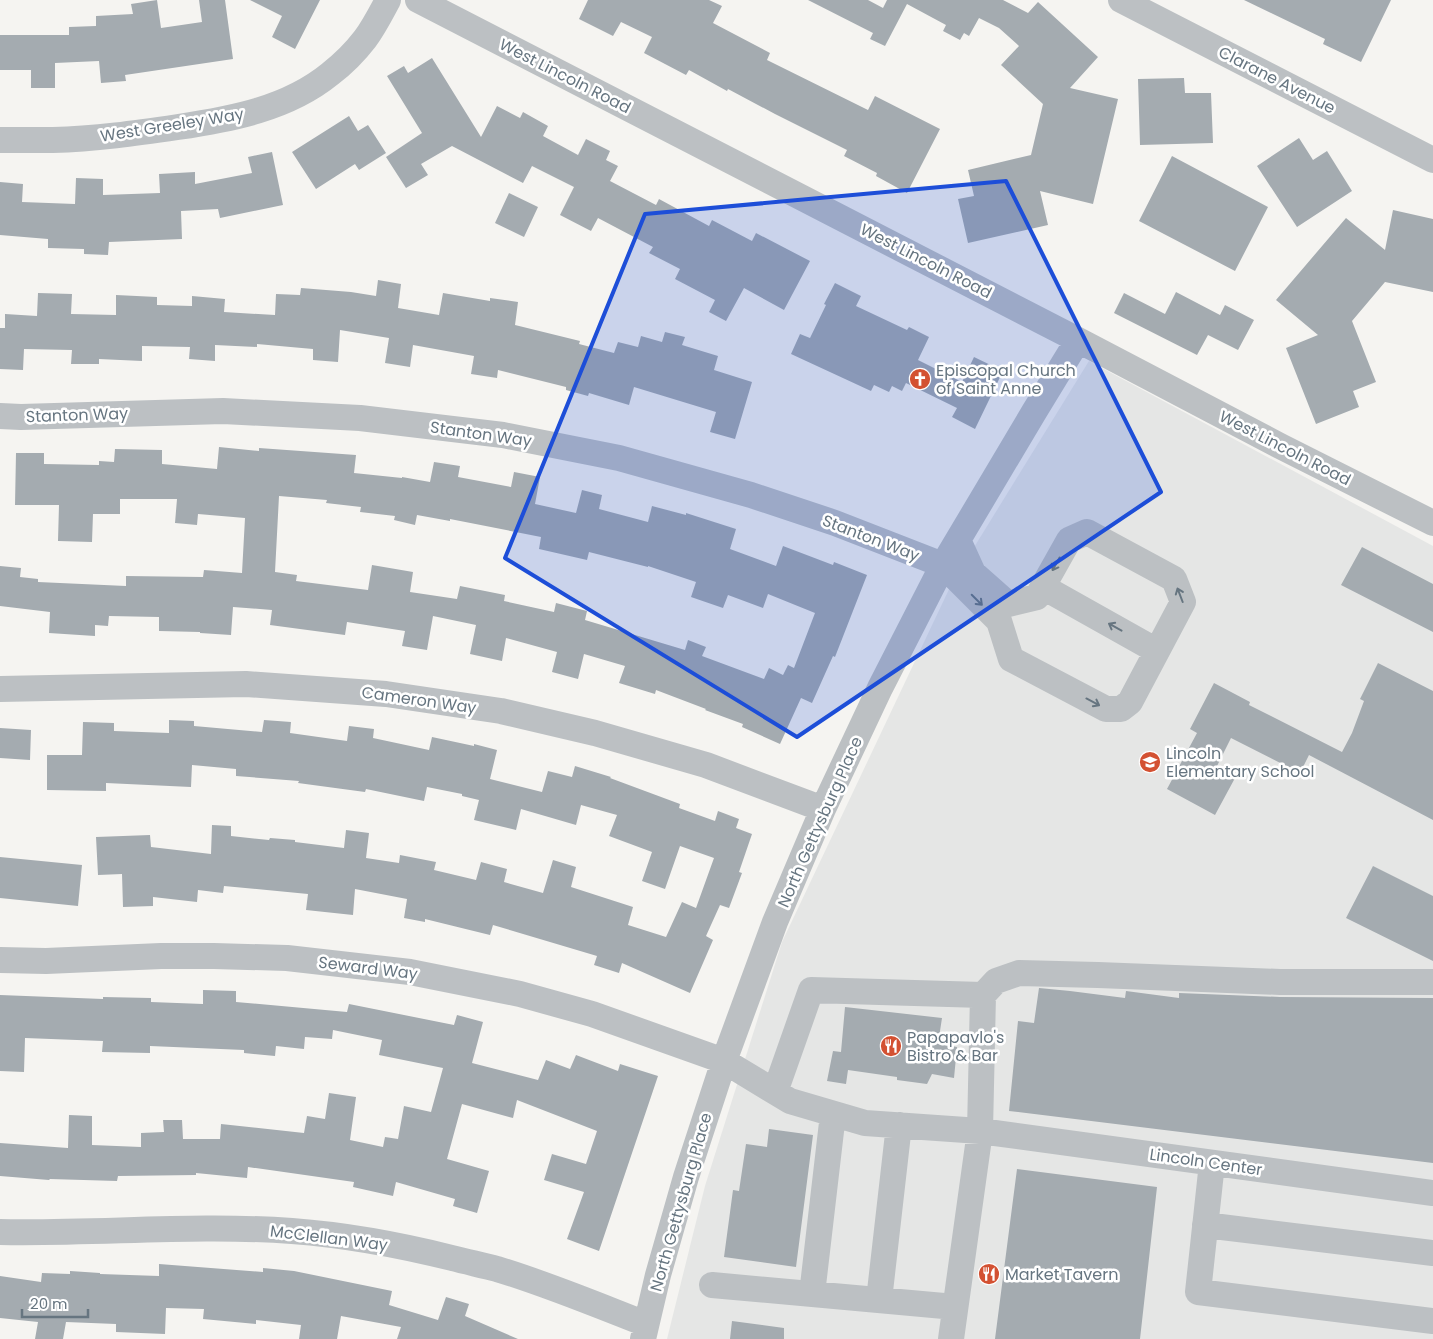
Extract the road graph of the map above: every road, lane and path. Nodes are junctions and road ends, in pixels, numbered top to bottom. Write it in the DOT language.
graph roads {
  1 [pos="388,0"];
  2 [pos="418,0"];
  3 [pos="1121,0"];
  4 [pos="0,140"];
  5 [pos="1433,160"];
  6 [pos="1078,340"];
  7 [pos="0,416"];
  8 [pos="1433,524"];
  9 [pos="958,540"];
  10 [pos="943,565"];
  11 [pos="1043,587"];
  12 [pos="1157,651"];
  13 [pos="0,689"];
  14 [pos="823,809"];
  15 [pos="0,960"];
  16 [pos="1433,982"];
  17 [pos="983,995"];
  18 [pos="724,1061"];
  19 [pos="775,1092"];
  20 [pos="832,1114"];
  21 [pos="899,1126"];
  22 [pos="980,1131"];
  23 [pos="1212,1163"];
  24 [pos="1433,1192"];
  25 [pos="1205,1225"];
  26 [pos="0,1232"];
  27 [pos="1433,1253"];
  28 [pos="712,1285"];
  29 [pos="812,1294"];
  30 [pos="879,1300"];
  31 [pos="955,1307"];
  32 [pos="1433,1321"];
  33 [pos="644,1332"];
  34 [pos="951,1339"];
  1 -- 4 [label="street, West Greeley Way"];
  2 -- 6 [label="street, West Lincoln Road"];
  3 -- 5 [label="street, Clarane Avenue"];
  6 -- 8 [label="street, West Lincoln Road"];
  6 -- 9 [label="street, North Gettysburg Place"];
  7 -- 10 [label="street, Stanton Way"];
  9 -- 10 [label="street, North Gettysburg Place"];
  9 -- 11 [label="street"];
  10 -- 12 [label="street, one-way"];
  10 -- 14 [label="street, North Gettysburg Place"];
  12 -- 11 [label="street, one-way"];
  12 -- 11 [label="street, one-way"];
  13 -- 14 [label="street, Cameron Way"];
  14 -- 18 [label="street, North Gettysburg Place"];
  15 -- 18 [label="street, Seward Way"];
  16 -- 17 [label="street"];
  17 -- 19 [label="street"];
  17 -- 22 [label="street"];
  18 -- 19 [label="street, Lincoln Center"];
  18 -- 33 [label="street, North Gettysburg Place"];
  19 -- 20 [label="street, Lincoln Center"];
  20 -- 21 [label="street, Lincoln Center"];
  20 -- 29 [label="street"];
  21 -- 22 [label="street, Lincoln Center"];
  21 -- 30 [label="street"];
  22 -- 23 [label="street, Lincoln Center"];
  22 -- 31 [label="street"];
  23 -- 24 [label="street, Lincoln Center"];
  23 -- 25 [label="street"];
  25 -- 27 [label="street"];
  25 -- 32 [label="street"];
  26 -- 33 [label="street, McClellan Way"];
  28 -- 29 [label="street"];
  29 -- 30 [label="street"];
  30 -- 31 [label="street"];
  31 -- 34 [label="street"];
}
